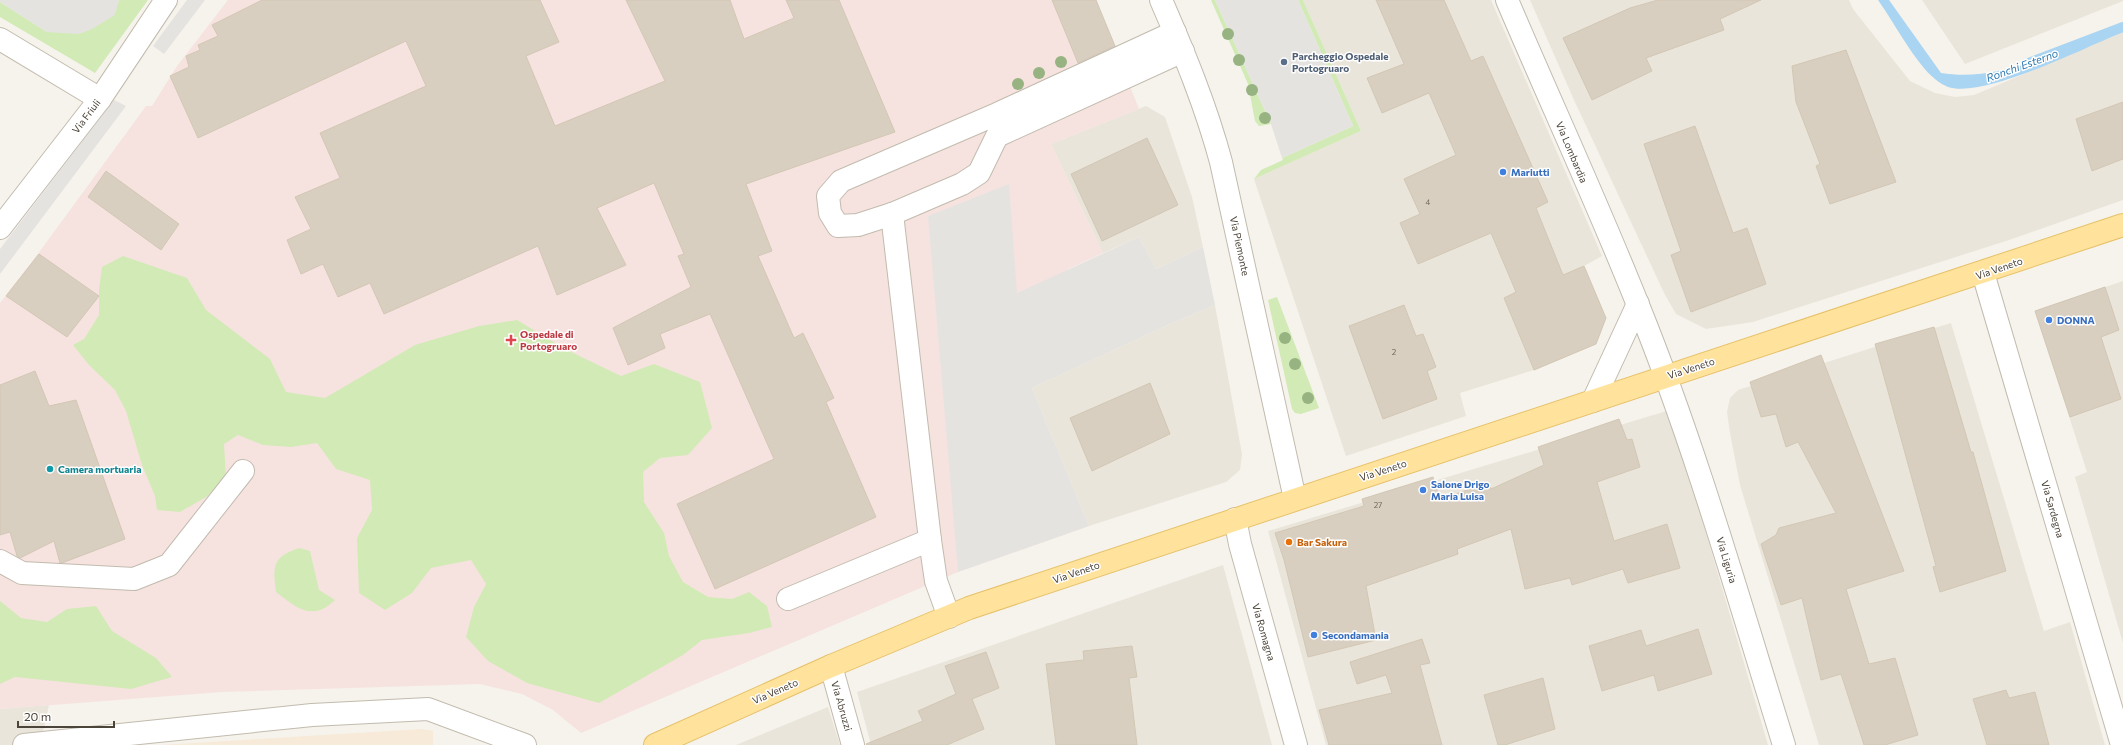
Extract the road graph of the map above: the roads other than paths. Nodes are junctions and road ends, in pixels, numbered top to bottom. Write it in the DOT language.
graph roads {
  1 [pos="166,0"];
  2 [pos="1160,0"];
  3 [pos="1506,0"];
  4 [pos="0,39"];
  5 [pos="1179,41"];
  6 [pos="100,99"];
  7 [pos="892,214"];
  8 [pos="2123,225"];
  9 [pos="0,228"];
  10 [pos="1983,273"];
  11 [pos="1638,304"];
  12 [pos="1666,377"];
  13 [pos="1593,401"];
  14 [pos="243,471"];
  15 [pos="1295,499"];
  16 [pos="1235,519"];
  17 [pos="930,540"];
  18 [pos="0,561"];
  19 [pos="788,600"];
  20 [pos="949,617"];
  21 [pos="831,666"];
  22 [pos="24,745"];
  23 [pos="526,745"];
  24 [pos="655,745"];
  25 [pos="853,745"];
  26 [pos="1296,745"];
  27 [pos="1784,745"];
  28 [pos="2122,745"];
  1 -- 6 [label="street, Via Friuli"];
  2 -- 5 [label="street, Via Piemonte"];
  3 -- 11 [label="street, Via Lombardia"];
  4 -- 6 [label="street"];
  5 -- 7 [label="street"];
  5 -- 7 [label="street"];
  5 -- 15 [label="street, Via Piemonte"];
  6 -- 9 [label="street, Via Friuli"];
  7 -- 17 [label="street"];
  8 -- 10 [label="main road, Via Veneto"];
  10 -- 12 [label="main road, Via Veneto"];
  10 -- 28 [label="street, Via Sardegna"];
  11 -- 12 [label="street, Via Lombardia"];
  11 -- 13 [label="street"];
  12 -- 13 [label="main road, Via Veneto"];
  12 -- 27 [label="street, Via Liguria"];
  13 -- 15 [label="main road, Via Veneto"];
  14 -- 18 [label="street"];
  15 -- 16 [label="main road, Via Veneto"];
  16 -- 20 [label="main road, Via Veneto"];
  16 -- 26 [label="street, Via Romagna"];
  17 -- 19 [label="street"];
  17 -- 20 [label="street"];
  20 -- 21 [label="main road, Via Veneto"];
  21 -- 24 [label="main road, Via Veneto"];
  21 -- 25 [label="street, Via Abruzzi"];
  22 -- 23 [label="street"];
}
